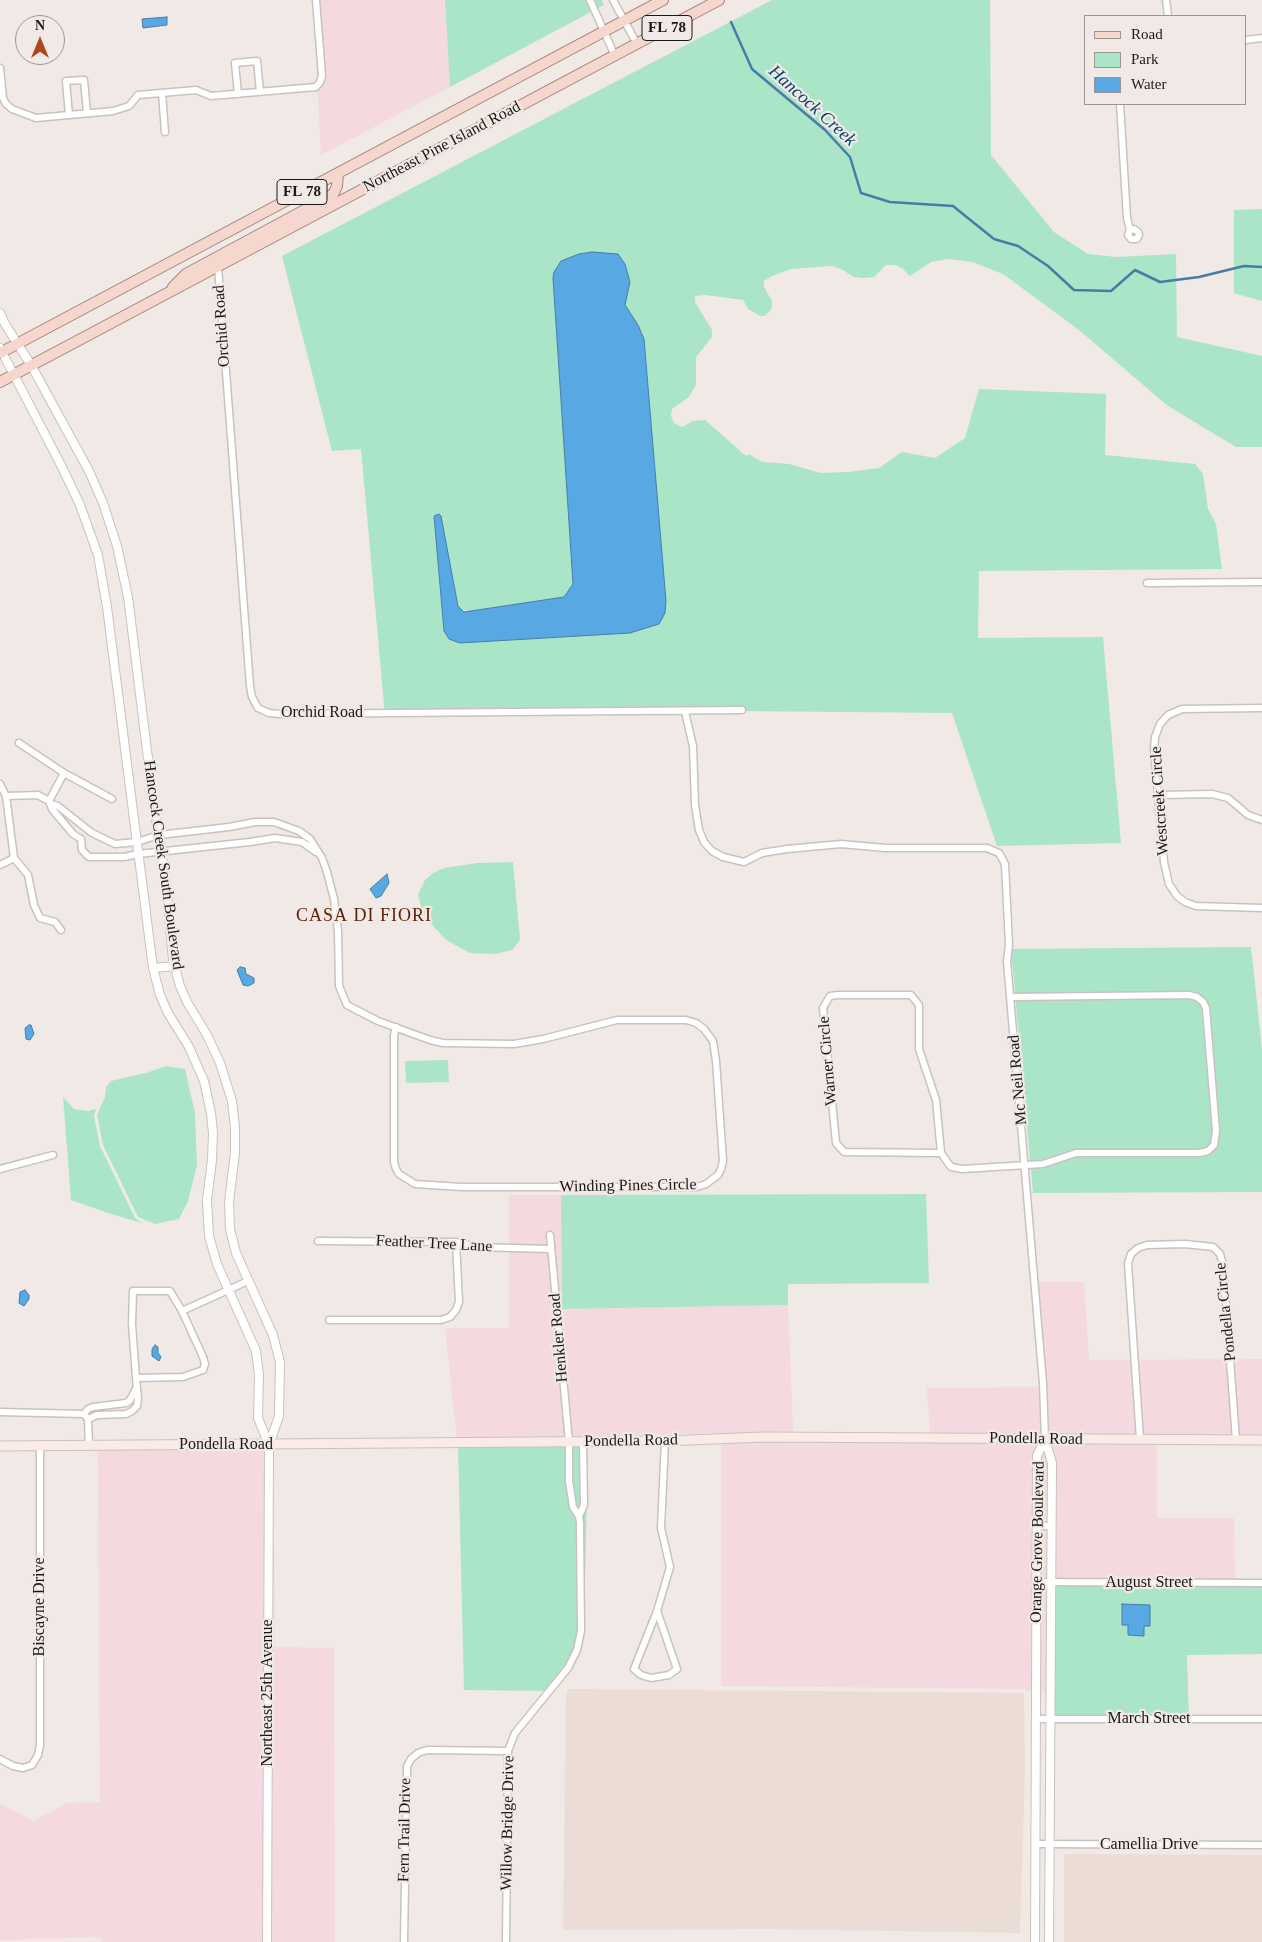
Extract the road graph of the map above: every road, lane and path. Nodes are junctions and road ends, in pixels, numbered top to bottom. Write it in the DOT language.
graph roads {
  1 [pos="316,0"];
  2 [pos="590,0"];
  3 [pos="613,0"];
  4 [pos="663,0"];
  5 [pos="719,0"];
  6 [pos="1166,0"];
  7 [pos="1168,15"];
  8 [pos="623,20"];
  9 [pos="603,32"];
  10 [pos="1262,38"];
  11 [pos="1247,40"];
  12 [pos="637,44"];
  13 [pos="615,56"];
  14 [pos="0,68"];
  15 [pos="260,92"];
  16 [pos="162,93"];
  17 [pos="238,94"];
  18 [pos="1120,105"];
  19 [pos="87,113"];
  20 [pos="69,115"];
  21 [pos="165,132"];
  22 [pos="338,173"];
  23 [pos="1130,230"];
  24 [pos="218,267"];
  25 [pos="166,294"];
  26 [pos="0,313"];
  27 [pos="18,343"];
  28 [pos="1,351"];
  29 [pos="31,365"];
  30 [pos="14,374"];
  31 [pos="0,382"];
  32 [pos="1147,582"];
  33 [pos="1262,582"];
  34 [pos="1262,708"];
  35 [pos="742,710"];
  36 [pos="685,712"];
  37 [pos="19,743"];
  38 [pos="64,773"];
  39 [pos="0,784"];
  40 [pos="1159,795"];
  41 [pos="6,796"];
  42 [pos="112,799"];
  43 [pos="50,802"];
  44 [pos="1262,820"];
  45 [pos="159,835"];
  46 [pos="137,842"];
  47 [pos="162,852"];
  48 [pos="138,854"];
  49 [pos="14,858"];
  50 [pos="322,858"];
  51 [pos="0,865"];
  52 [pos="1262,908"];
  53 [pos="62,930"];
  54 [pos="175,966"];
  55 [pos="153,968"];
  56 [pos="1010,996"];
  57 [pos="396,1027"];
  58 [pos="941,1152"];
  59 [pos="53,1155"];
  60 [pos="1025,1165"];
  61 [pos="0,1169"];
  62 [pos="550,1235"];
  63 [pos="318,1241"];
  64 [pos="456,1242"];
  65 [pos="550,1249"];
  66 [pos="248,1281"];
  67 [pos="228,1290"];
  68 [pos="182,1311"];
  69 [pos="329,1320"];
  70 [pos="137,1382"];
  71 [pos="0,1412"];
  72 [pos="86,1416"];
  73 [pos="1045,1439"];
  74 [pos="1140,1439"];
  75 [pos="1236,1440"];
  76 [pos="1262,1440"];
  77 [pos="583,1441"];
  78 [pos="665,1441"];
  79 [pos="569,1442"];
  80 [pos="269,1445"];
  81 [pos="0,1446"];
  82 [pos="40,1446"];
  83 [pos="89,1446"];
  84 [pos="579,1516"];
  85 [pos="1037,1526"];
  86 [pos="1051,1526"];
  87 [pos="1037,1582"];
  88 [pos="1051,1582"];
  89 [pos="1262,1584"];
  90 [pos="657,1610"];
  91 [pos="1050,1719"];
  92 [pos="1262,1719"];
  93 [pos="1036,1720"];
  94 [pos="508,1751"];
  95 [pos="0,1759"];
  96 [pos="1036,1844"];
  97 [pos="1050,1844"];
  98 [pos="1262,1845"];
  99 [pos="267,1942"];
  100 [pos="404,1942"];
  101 [pos="506,1942"];
  102 [pos="1036,1942"];
  103 [pos="1049,1942"];
  1 -- 15 [label="street"];
  2 -- 9 [label="street"];
  3 -- 8 [label="street"];
  4 -- 8 [label="main road, Northeast Pine Island Road / FL 78"];
  5 -- 12 [label="main road, Northeast Pine Island Road / FL 78"];
  6 -- 7 [label="street"];
  8 -- 9 [label="main road, Northeast Pine Island Road / FL 78"];
  8 -- 12 [label="street"];
  9 -- 13 [label="street"];
  9 -- 22 [label="main road, Northeast Pine Island Road / FL 78"];
  10 -- 11 [label="street"];
  12 -- 13 [label="main road, Northeast Pine Island Road / FL 78"];
  13 -- 24 [label="main road, Northeast Pine Island Road / FL 78"];
  14 -- 20 [label="street"];
  15 -- 17 [label="street"];
  15 -- 17 [label="street"];
  16 -- 17 [label="street"];
  16 -- 19 [label="street"];
  16 -- 21 [label="street"];
  18 -- 23 [label="street"];
  19 -- 20 [label="street"];
  19 -- 20 [label="street"];
  22 -- 25 [label="main road, Northeast Pine Island Road"];
  22 -- 27 [label="main road, Northeast Pine Island Road / FL 78"];
  24 -- 25 [label="main road, Northeast Pine Island Road / FL 78"];
  24 -- 36 [label="street, Orchid Road"];
  25 -- 29 [label="main road, Northeast Pine Island Road / FL 78"];
  26 -- 27 [label="street, Hancock Creek South Boulevard"];
  27 -- 28 [label="main road, Northeast Pine Island Road / FL 78"];
  27 -- 29 [label="street, Hancock Creek South Boulevard"];
  28 -- 30 [label="street, Hancock Creek South Boulevard"];
  29 -- 30 [label="main road, Northeast Pine Island Road / FL 78"];
  29 -- 45 [label="street, Hancock Creek South Boulevard"];
  30 -- 31 [label="main road, Northeast Pine Island Road / FL 78"];
  30 -- 46 [label="street, Hancock Creek South Boulevard"];
  32 -- 33 [label="street"];
  34 -- 40 [label="street, Westcreek Circle"];
  35 -- 36 [label="street, Orchid Road"];
  36 -- 56 [label="street, Mc Neil Road"];
  37 -- 38 [label="street"];
  38 -- 42 [label="street"];
  38 -- 43 [label="street"];
  39 -- 41 [label="street"];
  40 -- 44 [label="street"];
  40 -- 52 [label="street, Westcreek Circle"];
  41 -- 43 [label="street, Winding Pines Circle"];
  41 -- 49 [label="street"];
  43 -- 46 [label="street, Winding Pines Circle"];
  43 -- 48 [label="street"];
  45 -- 46 [label="street, Winding Pines Circle"];
  45 -- 47 [label="street, Hancock Creek South Boulevard"];
  45 -- 50 [label="street, Winding Pines Circle"];
  46 -- 48 [label="street, Hancock Creek South Boulevard"];
  47 -- 48 [label="street"];
  47 -- 50 [label="street"];
  47 -- 54 [label="street, Hancock Creek South Boulevard"];
  48 -- 55 [label="street, Hancock Creek South Boulevard"];
  49 -- 51 [label="street"];
  49 -- 53 [label="street"];
  50 -- 57 [label="street, Winding Pines Circle"];
  54 -- 55 [label="street"];
  54 -- 66 [label="street, Hancock Creek South Boulevard"];
  55 -- 67 [label="street, Hancock Creek South Boulevard"];
  56 -- 60 [label="street, Mc Neil Road"];
  56 -- 60 [label="street"];
  57 -- 57 [label="street, Winding Pines Circle"];
  58 -- 58 [label="street, Warner Circle"];
  58 -- 60 [label="street"];
  59 -- 61 [label="street"];
  60 -- 73 [label="street, Mc Neil Road"];
  62 -- 65 [label="street, Henkler Road"];
  63 -- 64 [label="street, Feather Tree Lane"];
  64 -- 65 [label="street, Feather Tree Lane"];
  64 -- 69 [label="street"];
  65 -- 79 [label="street, Henkler Road"];
  66 -- 67 [label="street"];
  66 -- 80 [label="street, Hancock Creek South Boulevard"];
  67 -- 68 [label="street"];
  67 -- 80 [label="street, Hancock Creek South Boulevard"];
  68 -- 70 [label="street"];
  68 -- 70 [label="street"];
  70 -- 72 [label="street"];
  70 -- 72 [label="street"];
  71 -- 72 [label="street"];
  72 -- 83 [label="street"];
  73 -- 74 [label="main road, Pondella Road"];
  73 -- 78 [label="main road, Pondella Road"];
  73 -- 85 [label="street, Orange Grove Boulevard"];
  73 -- 86 [label="street, Orange Grove Boulevard"];
  74 -- 75 [label="main road, Pondella Road"];
  74 -- 75 [label="street, Pondella Circle"];
  75 -- 76 [label="main road, Pondella Road"];
  77 -- 78 [label="main road, Pondella Road"];
  77 -- 79 [label="main road, Pondella Road"];
  77 -- 84 [label="street, Willow Bridge Drive"];
  78 -- 90 [label="street"];
  79 -- 80 [label="main road, Pondella Road"];
  79 -- 84 [label="street, Willow Bridge Drive"];
  80 -- 83 [label="main road, Pondella Road"];
  80 -- 99 [label="street, Northeast 25th Avenue"];
  81 -- 82 [label="main road, Pondella Road"];
  82 -- 83 [label="main road, Pondella Road"];
  82 -- 95 [label="street, Biscayne Drive"];
  84 -- 94 [label="street, Willow Bridge Drive"];
  85 -- 86 [label="street"];
  85 -- 87 [label="street, Orange Grove Boulevard"];
  86 -- 88 [label="street, Orange Grove Boulevard"];
  87 -- 88 [label="street, August Street"];
  87 -- 93 [label="street, Orange Grove Boulevard"];
  88 -- 89 [label="street, August Street"];
  88 -- 91 [label="street, Orange Grove Boulevard"];
  90 -- 90 [label="street"];
  91 -- 92 [label="street, March Street"];
  91 -- 93 [label="street, March Street"];
  91 -- 97 [label="street, Orange Grove Boulevard"];
  93 -- 96 [label="street, Orange Grove Boulevard"];
  94 -- 100 [label="street, Fern Trail Drive"];
  94 -- 101 [label="street, Willow Bridge Drive"];
  96 -- 97 [label="street, Camellia Drive"];
  96 -- 102 [label="street, Orange Grove Boulevard"];
  97 -- 98 [label="street, Camellia Drive"];
  97 -- 103 [label="street, Orange Grove Boulevard"];
}
